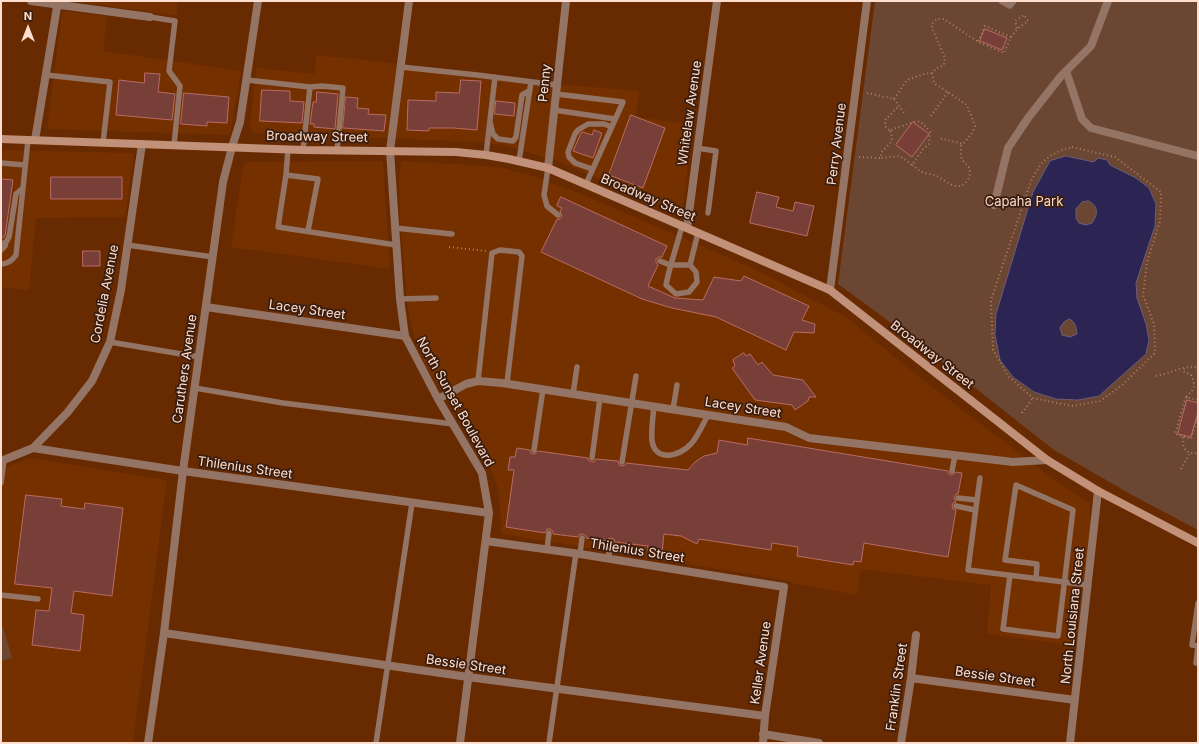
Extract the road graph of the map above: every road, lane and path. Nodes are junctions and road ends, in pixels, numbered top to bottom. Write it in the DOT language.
graph roads {
  1 [pos="31,1"];
  2 [pos="258,1"];
  3 [pos="409,1"];
  4 [pos="566,1"];
  5 [pos="717,1"];
  6 [pos="867,1"];
  7 [pos="1001,1"];
  8 [pos="1014,1"];
  9 [pos="1108,1"];
  10 [pos="57,3"];
  11 [pos="150,17"];
  12 [pos="1018,29"];
  13 [pos="1011,36"];
  14 [pos="978,42"];
  15 [pos="401,67"];
  16 [pos="1066,71"];
  17 [pos="932,73"];
  18 [pos="46,75"];
  19 [pos="495,77"];
  20 [pos="247,80"];
  21 [pos="531,82"];
  22 [pos="557,85"];
  23 [pos="310,87"];
  24 [pos="529,91"];
  25 [pos="948,92"];
  26 [pos="867,93"];
  27 [pos="556,94"];
  28 [pos="894,98"];
  29 [pos="899,106"];
  30 [pos="554,110"];
  31 [pos="905,114"];
  32 [pos="931,116"];
  33 [pos="615,119"];
  34 [pos="490,122"];
  35 [pos="612,127"];
  36 [pos="890,131"];
  37 [pos="939,138"];
  38 [pos="1,139"];
  39 [pos="32,140"];
  40 [pos="103,143"];
  41 [pos="142,144"];
  42 [pos="961,144"];
  43 [pos="174,145"];
  44 [pos="232,147"];
  45 [pos="698,148"];
  46 [pos="288,149"];
  47 [pos="303,150"];
  48 [pos="337,150"];
  49 [pos="390,151"];
  50 [pos="486,155"];
  51 [pos="1198,156"];
  52 [pos="859,157"];
  53 [pos="881,158"];
  54 [pos="963,160"];
  55 [pos="520,161"];
  56 [pos="958,162"];
  57 [pos="1,163"];
  58 [pos="25,164"];
  59 [pos="912,164"];
  60 [pos="548,168"];
  61 [pos="592,169"];
  62 [pos="286,175"];
  63 [pos="586,184"];
  64 [pos="23,188"];
  65 [pos="994,205"];
  66 [pos="708,214"];
  67 [pos="558,216"];
  68 [pos="684,227"];
  69 [pos="395,228"];
  70 [pos="308,231"];
  71 [pos="698,233"];
  72 [pos="452,234"];
  73 [pos="4,243"];
  74 [pos="396,245"];
  75 [pos="127,246"];
  76 [pos="449,247"];
  77 [pos="1,250"];
  78 [pos="492,252"];
  79 [pos="213,257"];
  80 [pos="660,261"];
  81 [pos="1,264"];
  82 [pos="670,265"];
  83 [pos="690,265"];
  84 [pos="830,290"];
  85 [pos="436,298"];
  86 [pos="400,299"];
  87 [pos="206,307"];
  88 [pos="404,336"];
  89 [pos="110,342"];
  90 [pos="199,357"];
  91 [pos="577,367"];
  92 [pos="1184,368"];
  93 [pos="1198,368"];
  94 [pos="636,376"];
  95 [pos="1156,376"];
  96 [pos="478,381"];
  97 [pos="507,383"];
  98 [pos="677,384"];
  99 [pos="195,388"];
  100 [pos="543,389"];
  101 [pos="573,394"];
  102 [pos="1186,397"];
  103 [pos="600,398"];
  104 [pos="1033,398"];
  105 [pos="438,399"];
  106 [pos="1198,400"];
  107 [pos="631,403"];
  108 [pos="654,406"];
  109 [pos="673,409"];
  110 [pos="1022,413"];
  111 [pos="708,415"];
  112 [pos="1198,416"];
  113 [pos="1197,422"];
  114 [pos="453,424"];
  115 [pos="1183,437"];
  116 [pos="33,448"];
  117 [pos="534,450"];
  118 [pos="1190,453"];
  119 [pos="1198,453"];
  120 [pos="955,455"];
  121 [pos="592,458"];
  122 [pos="1047,460"];
  123 [pos="3,461"];
  124 [pos="622,462"];
  125 [pos="1181,469"];
  126 [pos="183,471"];
  127 [pos="952,472"];
  128 [pos="980,478"];
  129 [pos="1,483"];
  130 [pos="1098,491"];
  131 [pos="958,498"];
  132 [pos="976,500"];
  133 [pos="412,503"];
  134 [pos="956,506"];
  135 [pos="975,510"];
  136 [pos="489,513"];
  137 [pos="549,533"];
  138 [pos="582,538"];
  139 [pos="486,541"];
  140 [pos="611,542"];
  141 [pos="1198,543"];
  142 [pos="547,549"];
  143 [pos="578,554"];
  144 [pos="608,559"];
  145 [pos="1010,575"];
  146 [pos="1036,579"];
  147 [pos="1065,582"];
  148 [pos="1088,585"];
  149 [pos="784,587"];
  150 [pos="1,595"];
  151 [pos="38,599"];
  152 [pos="1198,604"];
  153 [pos="164,632"];
  154 [pos="916,635"];
  155 [pos="1198,663"];
  156 [pos="387,666"];
  157 [pos="468,677"];
  158 [pos="911,678"];
  159 [pos="557,689"];
  160 [pos="1075,700"];
  161 [pos="765,716"];
  162 [pos="763,734"];
  163 [pos="148,743"];
  164 [pos="376,743"];
  165 [pos="460,743"];
  166 [pos="549,743"];
  167 [pos="763,743"];
  168 [pos="818,743"];
  169 [pos="901,743"];
  170 [pos="1070,743"];
  1 -- 10 [label="street"];
  2 -- 20 [label="street, Caruthers Avenue"];
  3 -- 15 [label="street, North Sunset Boulevard"];
  4 -- 22 [label="street, Penny"];
  5 -- 45 [label="street, Whitelaw Avenue"];
  6 -- 84 [label="street, Perry Avenue"];
  7 -- 8 [label="lane"];
  9 -- 16 [label="street"];
  10 -- 11 [label="street"];
  10 -- 18 [label="street"];
  11 -- 43 [label="lane"];
  12 -- 12 [label="path"];
  12 -- 13 [label="path"];
  13 -- 14 [label="path"];
  13 -- 14 [label="path"];
  14 -- 17 [label="path"];
  15 -- 19 [label="lane"];
  15 -- 49 [label="street, North Sunset Boulevard"];
  16 -- 51 [label="street"];
  16 -- 65 [label="street"];
  17 -- 25 [label="path"];
  17 -- 28 [label="path"];
  18 -- 39 [label="street"];
  18 -- 40 [label="lane"];
  19 -- 21 [label="lane"];
  19 -- 34 [label="lane"];
  20 -- 23 [label="lane"];
  20 -- 44 [label="street, Caruthers Avenue"];
  21 -- 22 [label="lane"];
  21 -- 24 [label="lane"];
  22 -- 27 [label="street, Penny"];
  23 -- 47 [label="lane"];
  23 -- 48 [label="lane"];
  24 -- 34 [label="lane"];
  24 -- 55 [label="lane"];
  25 -- 32 [label="path"];
  25 -- 42 [label="path"];
  26 -- 28 [label="path"];
  27 -- 30 [label="street, Penny"];
  27 -- 33 [label="lane"];
  28 -- 29 [label="path"];
  29 -- 31 [label="path"];
  29 -- 36 [label="path"];
  30 -- 33 [label="lane"];
  30 -- 60 [label="street, Penny"];
  33 -- 35 [label="lane"];
  34 -- 50 [label="lane"];
  35 -- 61 [label="lane"];
  35 -- 61 [label="lane"];
  36 -- 53 [label="path"];
  36 -- 59 [label="path"];
  37 -- 42 [label="path"];
  38 -- 39 [label="main road, Broadway Street"];
  39 -- 40 [label="main road, Broadway Street"];
  39 -- 58 [label="lane"];
  40 -- 41 [label="main road, Broadway Street"];
  41 -- 43 [label="main road, Broadway Street"];
  41 -- 75 [label="street, Cordelia Avenue"];
  42 -- 54 [label="path"];
  43 -- 44 [label="main road, Broadway Street"];
  44 -- 46 [label="main road, Broadway Street"];
  44 -- 79 [label="street, Caruthers Avenue"];
  45 -- 66 [label="lane"];
  45 -- 68 [label="street, Whitelaw Avenue"];
  46 -- 47 [label="main road, Broadway Street"];
  46 -- 62 [label="lane"];
  47 -- 48 [label="main road, Broadway Street"];
  48 -- 49 [label="main road, Broadway Street"];
  49 -- 50 [label="main road, Broadway Street"];
  49 -- 69 [label="street, North Sunset Boulevard"];
  50 -- 55 [label="main road, Broadway Street"];
  52 -- 53 [label="path"];
  53 -- 59 [label="path"];
  54 -- 56 [label="path"];
  54 -- 59 [label="path"];
  55 -- 60 [label="main road, Broadway Street"];
  57 -- 58 [label="lane"];
  58 -- 64 [label="lane"];
  60 -- 63 [label="main road, Broadway Street"];
  60 -- 67 [label="lane"];
  61 -- 63 [label="lane"];
  62 -- 70 [label="lane"];
  62 -- 70 [label="lane"];
  63 -- 68 [label="main road, Broadway Street"];
  64 -- 73 [label="lane"];
  64 -- 81 [label="lane"];
  68 -- 71 [label="main road, Broadway Street"];
  68 -- 82 [label="lane"];
  69 -- 72 [label="lane"];
  69 -- 74 [label="street, North Sunset Boulevard"];
  70 -- 74 [label="lane"];
  71 -- 83 [label="lane"];
  71 -- 84 [label="main road, Broadway Street"];
  73 -- 77 [label="lane"];
  74 -- 86 [label="street, North Sunset Boulevard"];
  75 -- 79 [label="lane"];
  75 -- 89 [label="street, Cordelia Avenue"];
  76 -- 78 [label="path"];
  78 -- 96 [label="lane"];
  78 -- 97 [label="lane"];
  79 -- 87 [label="street, Caruthers Avenue"];
  80 -- 82 [label="lane"];
  82 -- 83 [label="lane"];
  82 -- 83 [label="lane"];
  84 -- 122 [label="main road, Broadway Street"];
  85 -- 86 [label="lane"];
  86 -- 88 [label="street, North Sunset Boulevard"];
  87 -- 88 [label="street, Lacey Street"];
  87 -- 90 [label="street, Caruthers Avenue"];
  88 -- 105 [label="street, North Sunset Boulevard"];
  89 -- 90 [label="lane"];
  89 -- 116 [label="street, Cordelia Avenue"];
  90 -- 99 [label="street, Caruthers Avenue"];
  91 -- 101 [label="lane"];
  92 -- 93 [label="path"];
  92 -- 95 [label="path"];
  92 -- 102 [label="path"];
  94 -- 107 [label="lane"];
  96 -- 97 [label="street, Lacey Street"];
  96 -- 105 [label="street, Lacey Street"];
  97 -- 100 [label="street, Lacey Street"];
  98 -- 109 [label="lane"];
  99 -- 114 [label="lane"];
  99 -- 126 [label="street, Caruthers Avenue"];
  100 -- 101 [label="street, Lacey Street"];
  100 -- 117 [label="lane"];
  101 -- 103 [label="street, Lacey Street"];
  102 -- 106 [label="path"];
  102 -- 115 [label="path"];
  103 -- 107 [label="street, Lacey Street"];
  103 -- 121 [label="lane"];
  104 -- 104 [label="path"];
  104 -- 110 [label="path"];
  105 -- 114 [label="street, North Sunset Boulevard"];
  107 -- 108 [label="street, Lacey Street"];
  107 -- 124 [label="lane"];
  108 -- 109 [label="street, Lacey Street"];
  108 -- 111 [label="lane"];
  109 -- 111 [label="street, Lacey Street"];
  111 -- 120 [label="street, Lacey Street"];
  112 -- 113 [label="path"];
  113 -- 115 [label="path"];
  114 -- 136 [label="street, North Sunset Boulevard"];
  115 -- 118 [label="path"];
  116 -- 123 [label="street"];
  116 -- 126 [label="street, Thilenius Street"];
  118 -- 119 [label="path"];
  118 -- 125 [label="path"];
  120 -- 122 [label="street, Lacey Street"];
  120 -- 127 [label="lane"];
  122 -- 130 [label="main road, Broadway Street"];
  123 -- 129 [label="lane"];
  126 -- 133 [label="street, Thilenius Street"];
  126 -- 153 [label="street, Caruthers Avenue"];
  128 -- 132 [label="lane"];
  130 -- 141 [label="main road, Broadway Street"];
  130 -- 148 [label="street, North Louisiana Street"];
  131 -- 132 [label="lane"];
  132 -- 135 [label="lane"];
  133 -- 136 [label="street, Thilenius Street"];
  133 -- 156 [label="lane"];
  134 -- 135 [label="lane"];
  135 -- 145 [label="lane"];
  136 -- 139 [label="street, North Sunset Boulevard"];
  137 -- 142 [label="lane"];
  138 -- 143 [label="lane"];
  139 -- 142 [label="street, Thilenius Street"];
  139 -- 157 [label="street, North Sunset Boulevard"];
  140 -- 144 [label="lane"];
  142 -- 143 [label="street, Thilenius Street"];
  143 -- 144 [label="street, Thilenius Street"];
  143 -- 159 [label="lane"];
  144 -- 149 [label="street, Thilenius Street"];
  145 -- 146 [label="lane"];
  145 -- 147 [label="lane"];
  146 -- 147 [label="lane"];
  146 -- 147 [label="lane"];
  147 -- 148 [label="lane"];
  148 -- 160 [label="street, North Louisiana Street"];
  149 -- 161 [label="street, Keller Avenue"];
  150 -- 151 [label="lane"];
  152 -- 155 [label="lane"];
  153 -- 156 [label="street, Bessie Street"];
  153 -- 163 [label="street, Caruthers Avenue"];
  154 -- 158 [label="street, Franklin Street"];
  156 -- 157 [label="street, Bessie Street"];
  156 -- 164 [label="lane"];
  157 -- 159 [label="street, Bessie Street"];
  157 -- 165 [label="street, North Sunset Boulevard"];
  158 -- 160 [label="street, Bessie Street"];
  158 -- 169 [label="street, Franklin Street"];
  159 -- 161 [label="street, Bessie Street"];
  159 -- 166 [label="lane"];
  160 -- 170 [label="street, North Louisiana Street"];
  161 -- 162 [label="street, Keller Avenue"];
  162 -- 167 [label="street, Keller Avenue"];
  162 -- 168 [label="street"];
}
